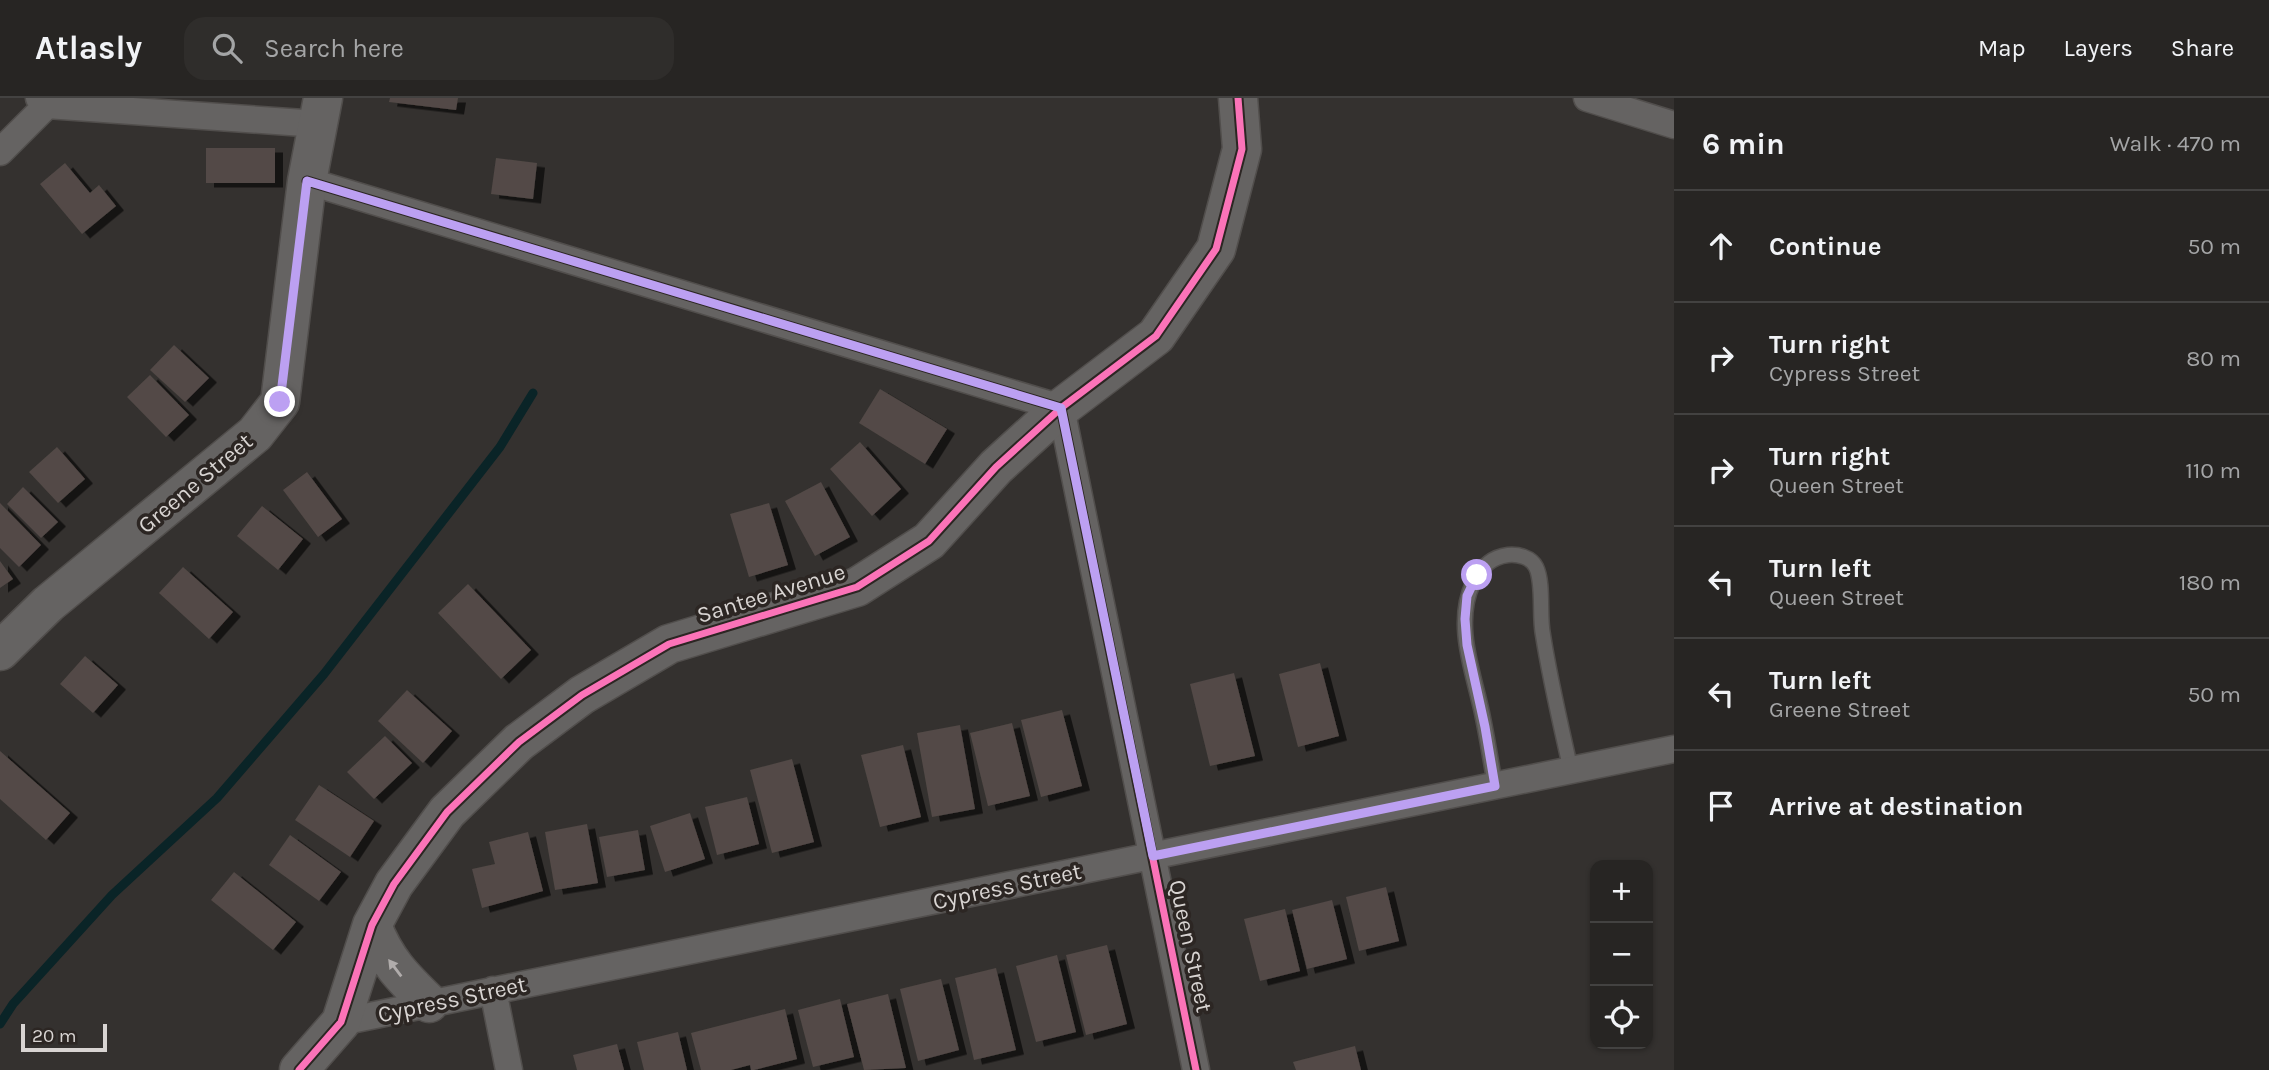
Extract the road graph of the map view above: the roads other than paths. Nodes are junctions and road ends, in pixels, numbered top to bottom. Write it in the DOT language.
graph roads {
  1 [pos="1238,98"];
  2 [pos="1587,98"];
  3 [pos="43,101"];
  4 [pos="320,111"];
  5 [pos="1674,125"];
  6 [pos="0,152"];
  7 [pos="307,181"];
  8 [pos="1061,408"];
  9 [pos="0,651"];
  10 [pos="1674,749"];
  11 [pos="1571,771"];
  12 [pos="1495,786"];
  13 [pos="1153,856"];
  14 [pos="372,925"];
  15 [pos="493,990"];
  16 [pos="429,1003"];
  17 [pos="341,1022"];
  18 [pos="299,1070"];
  19 [pos="509,1070"];
  20 [pos="1196,1070"];
  1 -- 8 [label="street, Santee Avenue"];
  2 -- 5 [label="street"];
  3 -- 4 [label="street"];
  3 -- 6 [label="street"];
  4 -- 7 [label="street, Greene Street"];
  7 -- 8 [label="street"];
  7 -- 9 [label="street, Greene Street"];
  8 -- 13 [label="street, Queen Street"];
  8 -- 14 [label="street, Santee Avenue"];
  10 -- 11 [label="street, Cypress Street"];
  11 -- 12 [label="street, Cypress Street"];
  11 -- 12 [label="lane"];
  12 -- 13 [label="street, Cypress Street"];
  13 -- 15 [label="street, Cypress Street"];
  13 -- 20 [label="street, Queen Street"];
  16 -- 14 [label="street, one-way"];
  14 -- 17 [label="street, Santee Avenue"];
  15 -- 16 [label="street, Cypress Street"];
  15 -- 19 [label="street"];
  16 -- 17 [label="street, Cypress Street"];
  17 -- 18 [label="street, Santee Avenue"];
}
